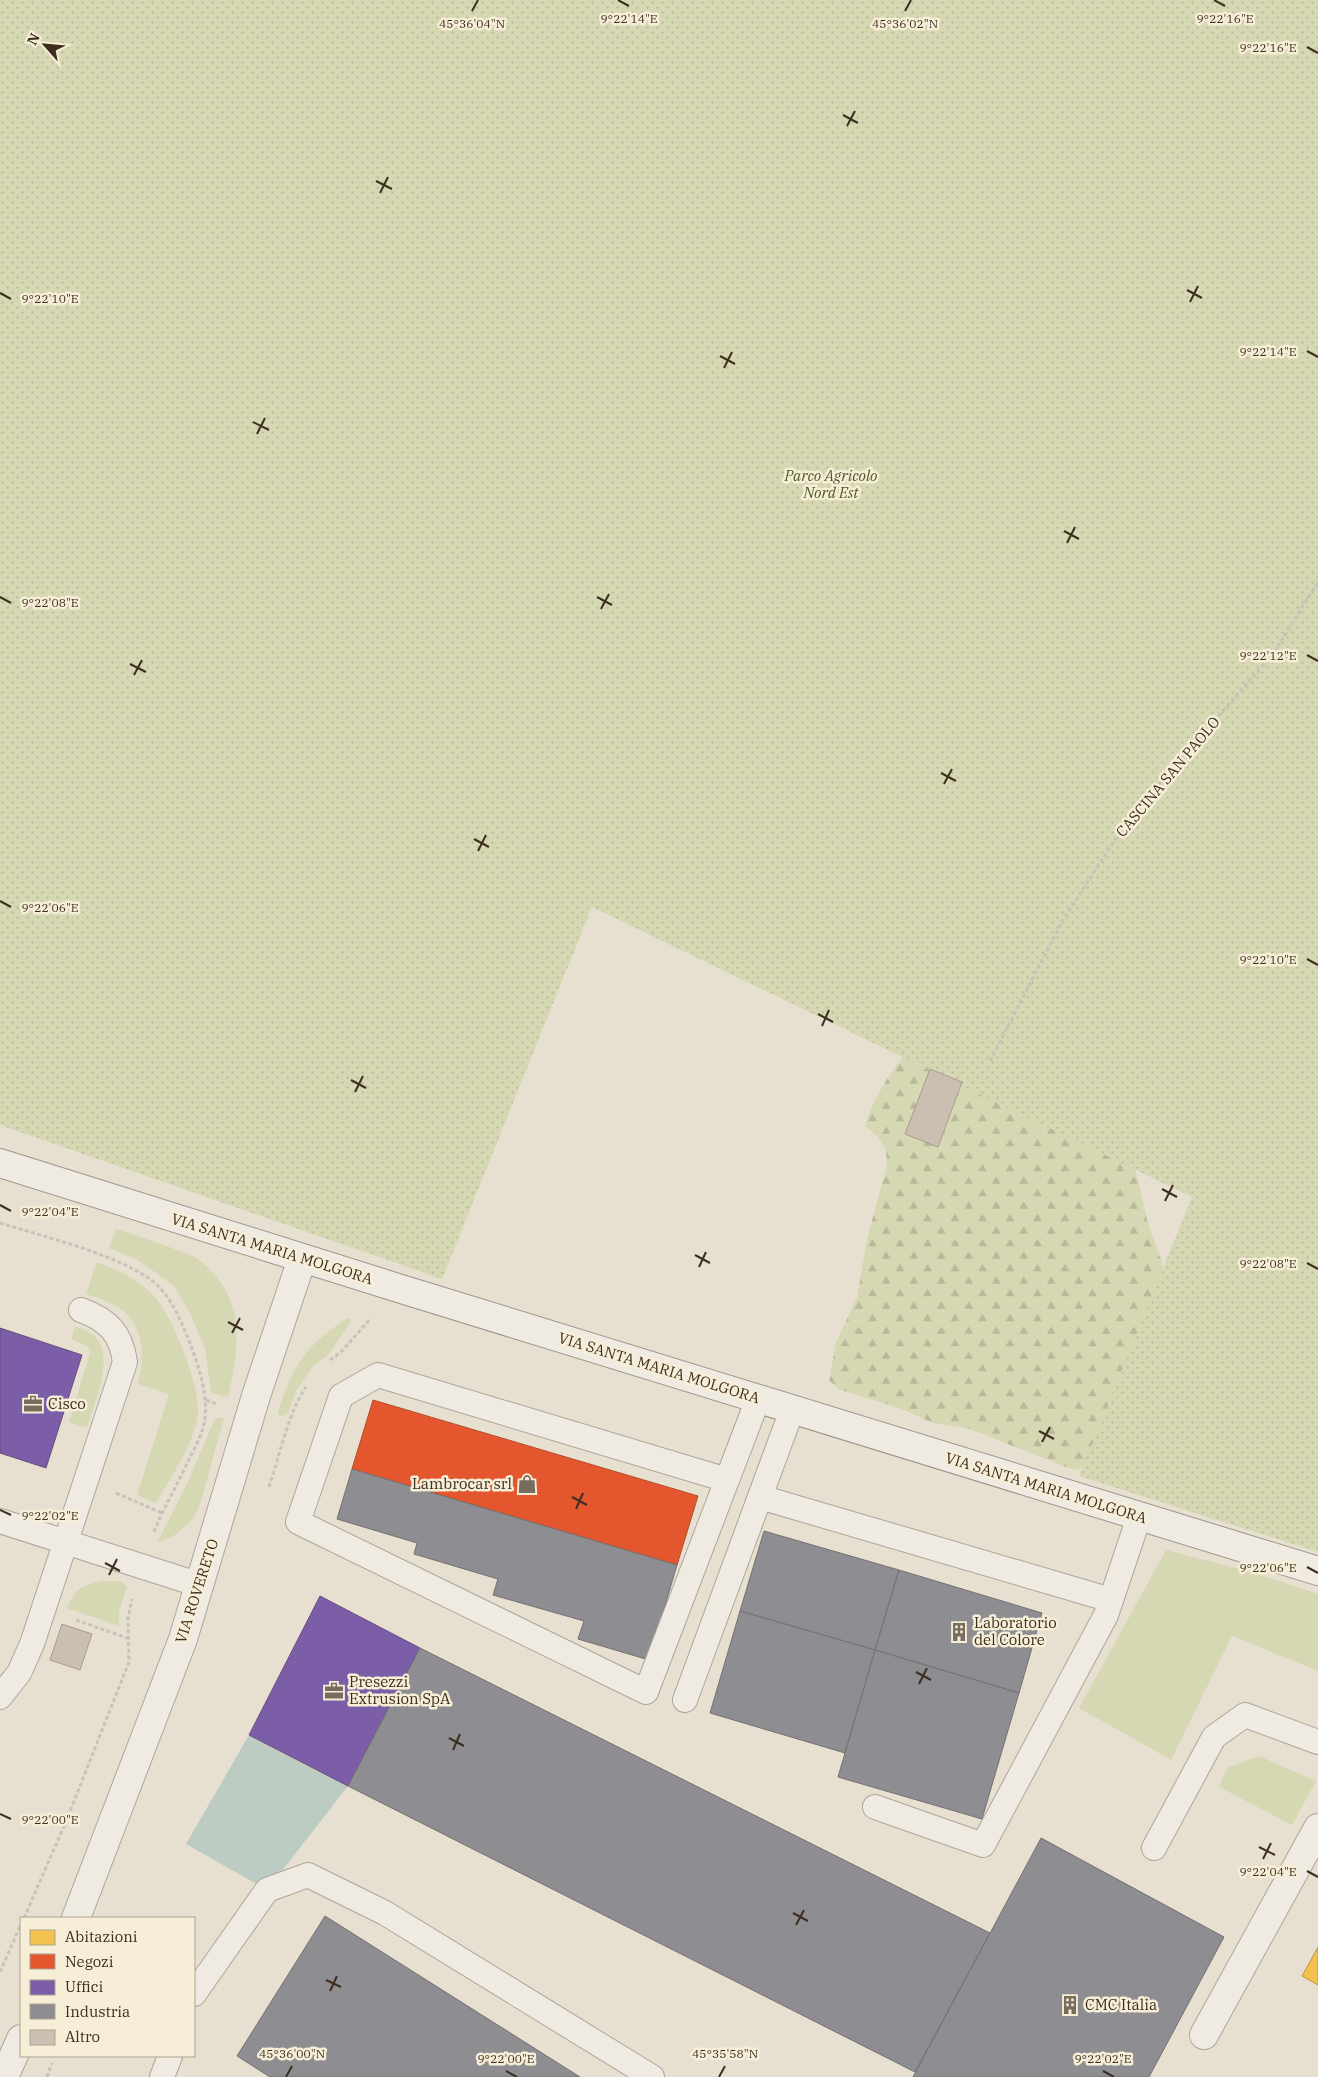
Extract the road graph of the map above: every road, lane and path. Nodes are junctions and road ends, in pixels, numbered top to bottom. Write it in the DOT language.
graph roads {
  1 [pos="1318,582"];
  2 [pos="990,1061"];
  3 [pos="0,1163"];
  4 [pos="302,1259"];
  5 [pos="81,1310"];
  6 [pos="758,1399"];
  7 [pos="792,1410"];
  8 [pos="86,1480"];
  9 [pos="728,1480"];
  10 [pos="760,1497"];
  11 [pos="162,1513"];
  12 [pos="1140,1517"];
  13 [pos="0,1521"];
  14 [pos="66,1542"];
  15 [pos="1318,1571"];
  16 [pos="200,1585"];
  17 [pos="1111,1600"];
  18 [pos="43,1609"];
  19 [pos="130,1639"];
  20 [pos="0,1697"];
  21 [pos="685,1700"];
  22 [pos="1318,1742"];
  23 [pos="876,1807"];
  24 [pos="1318,1828"];
  25 [pos="1154,1848"];
  26 [pos="76,1917"];
  27 [pos="20,1926"];
  28 [pos="0,1972"];
  29 [pos="195,1993"];
  30 [pos="1204,2035"];
  31 [pos="20,2041"];
  32 [pos="170,2057"];
  33 [pos="4,2077"];
  34 [pos="162,2077"];
  35 [pos="652,2077"];
  1 -- 2 [label="path, CASCINA SAN PAOLO"];
  3 -- 4 [label="street, VIA SANTA MARIA MOLGORA"];
  4 -- 6 [label="street, VIA SANTA MARIA MOLGORA"];
  4 -- 16 [label="street, VIA ROVERETO"];
  5 -- 8 [label="lane"];
  6 -- 7 [label="street, VIA SANTA MARIA MOLGORA"];
  6 -- 9 [label="lane"];
  7 -- 10 [label="lane"];
  7 -- 12 [label="street, VIA SANTA MARIA MOLGORA"];
  8 -- 11 [label="path"];
  8 -- 14 [label="lane"];
  9 -- 9 [label="lane"];
  10 -- 17 [label="lane"];
  10 -- 21 [label="lane"];
  12 -- 15 [label="street, VIA SANTA MARIA MOLGORA"];
  12 -- 17 [label="lane"];
  13 -- 14 [label="lane"];
  14 -- 16 [label="lane"];
  14 -- 18 [label="lane"];
  16 -- 26 [label="street, VIA ROVERETO"];
  17 -- 23 [label="lane"];
  18 -- 19 [label="path"];
  18 -- 20 [label="lane"];
  22 -- 25 [label="lane"];
  24 -- 30 [label="street"];
  27 -- 28 [label="path"];
  29 -- 35 [label="lane"];
  31 -- 33 [label="street"];
  32 -- 34 [label="lane"];
}
